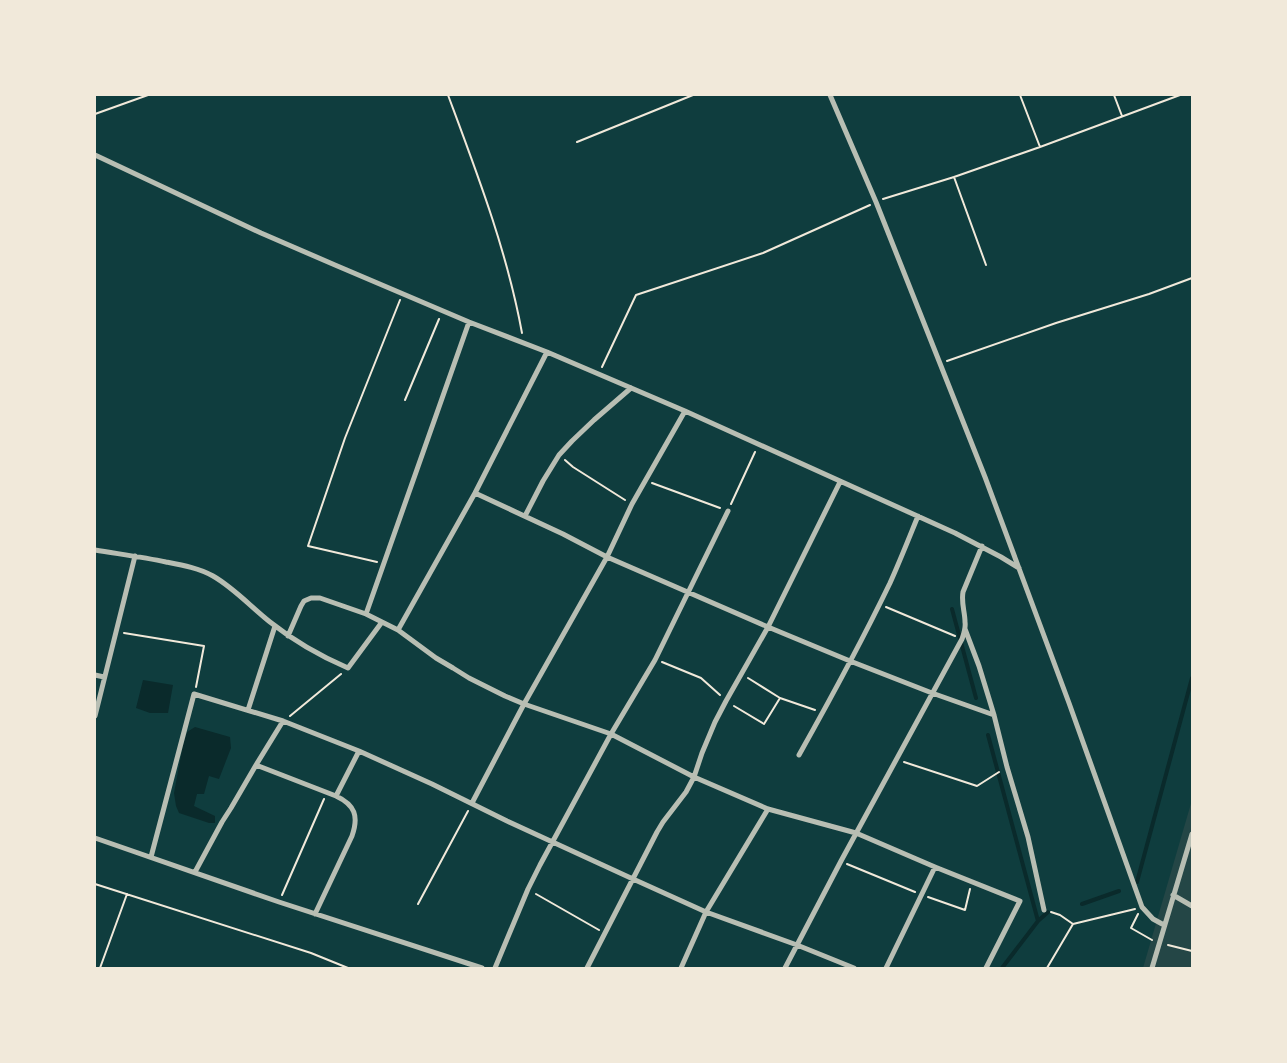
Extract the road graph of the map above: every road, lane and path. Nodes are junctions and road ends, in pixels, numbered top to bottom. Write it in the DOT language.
graph roads {
  1 [pos="148,95"];
  2 [pos="448,95"];
  3 [pos="693,95"];
  4 [pos="830,95"];
  5 [pos="1020,95"];
  6 [pos="1114,95"];
  7 [pos="1180,95"];
  8 [pos="95,114"];
  9 [pos="1122,116"];
  10 [pos="577,142"];
  11 [pos="1040,147"];
  12 [pos="95,155"];
  13 [pos="954,177"];
  14 [pos="876,202"];
  15 [pos="986,265"];
  16 [pos="1192,278"];
  17 [pos="402,294"];
  18 [pos="442,311"];
  19 [pos="469,322"];
  20 [pos="524,343"];
  21 [pos="547,352"];
  22 [pos="940,364"];
  23 [pos="599,374"];
  24 [pos="631,388"];
  25 [pos="405,400"];
  26 [pos="685,411"];
  27 [pos="758,444"];
  28 [pos="559,455"];
  29 [pos="645,481"];
  30 [pos="840,482"];
  31 [pos="475,493"];
  32 [pos="632,504"];
  33 [pos="728,511"];
  34 [pos="526,516"];
  35 [pos="918,516"];
  36 [pos="982,546"];
  37 [pos="95,550"];
  38 [pos="135,556"];
  39 [pos="607,557"];
  40 [pos="383,564"];
  41 [pos="1019,568"];
  42 [pos="688,592"];
  43 [pos="879,604"];
  44 [pos="366,614"];
  45 [pos="382,622"];
  46 [pos="275,626"];
  47 [pos="768,627"];
  48 [pos="965,629"];
  49 [pos="398,630"];
  50 [pos="116,632"];
  51 [pos="288,636"];
  52 [pos="962,639"];
  53 [pos="655,660"];
  54 [pos="850,661"];
  55 [pos="348,668"];
  56 [pos="741,674"];
  57 [pos="95,675"];
  58 [pos="104,677"];
  59 [pos="932,693"];
  60 [pos="194,694"];
  61 [pos="780,698"];
  62 [pos="726,701"];
  63 [pos="524,704"];
  64 [pos="248,710"];
  65 [pos="822,713"];
  66 [pos="994,715"];
  67 [pos="95,716"];
  68 [pos="284,721"];
  69 [pos="611,734"];
  70 [pos="359,751"];
  71 [pos="799,755"];
  72 [pos="897,760"];
  73 [pos="256,765"];
  74 [pos="1008,768"];
  75 [pos="694,777"];
  76 [pos="327,792"];
  77 [pos="336,796"];
  78 [pos="472,803"];
  79 [pos="768,809"];
  80 [pos="856,833"];
  81 [pos="1192,834"];
  82 [pos="95,838"];
  83 [pos="552,841"];
  84 [pos="151,856"];
  85 [pos="841,862"];
  86 [pos="935,867"];
  87 [pos="195,872"];
  88 [pos="633,879"];
  89 [pos="972,882"];
  90 [pos="95,884"];
  91 [pos="528,889"];
  92 [pos="127,894"];
  93 [pos="922,895"];
  94 [pos="1173,895"];
  95 [pos="279,902"];
  96 [pos="418,904"];
  97 [pos="1192,906"];
  98 [pos="1142,907"];
  99 [pos="1044,910"];
  100 [pos="706,912"];
  101 [pos="315,914"];
  102 [pos="1164,925"];
  103 [pos="605,934"];
  104 [pos="796,945"];
  105 [pos="100,968"];
  106 [pos="348,968"];
  107 [pos="482,968"];
  108 [pos="494,968"];
  109 [pos="587,968"];
  110 [pos="680,968"];
  111 [pos="785,968"];
  112 [pos="854,968"];
  113 [pos="886,968"];
  114 [pos="986,968"];
  115 [pos="1047,968"];
  116 [pos="1152,968"];
  1 -- 8 [label="path"];
  2 -- 20 [label="path"];
  3 -- 10 [label="path"];
  4 -- 14 [label="street"];
  5 -- 11 [label="path"];
  6 -- 9 [label="path"];
  7 -- 9 [label="path"];
  9 -- 11 [label="path"];
  11 -- 13 [label="path"];
  12 -- 17 [label="street"];
  13 -- 14 [label="path"];
  13 -- 15 [label="path"];
  14 -- 22 [label="street"];
  14 -- 23 [label="path"];
  16 -- 22 [label="path"];
  17 -- 18 [label="street"];
  17 -- 40 [label="path"];
  18 -- 19 [label="street"];
  18 -- 25 [label="path"];
  19 -- 20 [label="street"];
  19 -- 40 [label="street"];
  20 -- 21 [label="street"];
  21 -- 23 [label="street"];
  21 -- 31 [label="street"];
  22 -- 41 [label="street"];
  23 -- 24 [label="street"];
  24 -- 26 [label="street"];
  24 -- 28 [label="street"];
  26 -- 27 [label="street"];
  26 -- 29 [label="street"];
  27 -- 30 [label="street"];
  27 -- 33 [label="path"];
  28 -- 32 [label="path"];
  28 -- 34 [label="street"];
  29 -- 32 [label="street"];
  29 -- 33 [label="path"];
  30 -- 35 [label="street"];
  30 -- 47 [label="street"];
  31 -- 34 [label="street"];
  31 -- 49 [label="street"];
  32 -- 39 [label="street"];
  33 -- 42 [label="street"];
  34 -- 39 [label="street"];
  35 -- 36 [label="street"];
  35 -- 43 [label="street"];
  36 -- 41 [label="street"];
  36 -- 48 [label="street"];
  37 -- 38 [label="street"];
  38 -- 46 [label="street"];
  38 -- 50 [label="street"];
  39 -- 42 [label="street"];
  39 -- 63 [label="street"];
  40 -- 44 [label="street"];
  41 -- 98 [label="street"];
  42 -- 47 [label="street"];
  42 -- 53 [label="street"];
  43 -- 52 [label="path"];
  43 -- 54 [label="street"];
  44 -- 45 [label="street"];
  44 -- 51 [label="street"];
  45 -- 49 [label="street"];
  45 -- 55 [label="street"];
  46 -- 51 [label="street"];
  46 -- 64 [label="street"];
  47 -- 54 [label="street"];
  47 -- 56 [label="street"];
  48 -- 52 [label="street"];
  48 -- 66 [label="street"];
  49 -- 63 [label="street"];
  50 -- 58 [label="street"];
  50 -- 60 [label="path"];
  51 -- 55 [label="street"];
  52 -- 59 [label="street"];
  53 -- 62 [label="path"];
  53 -- 69 [label="street"];
  54 -- 59 [label="street"];
  54 -- 65 [label="street"];
  55 -- 68 [label="path"];
  56 -- 61 [label="path"];
  56 -- 62 [label="street"];
  57 -- 58 [label="street"];
  58 -- 67 [label="street"];
  59 -- 66 [label="street"];
  59 -- 72 [label="street"];
  60 -- 64 [label="street"];
  60 -- 84 [label="street"];
  61 -- 62 [label="path"];
  61 -- 65 [label="path"];
  62 -- 75 [label="street"];
  63 -- 69 [label="street"];
  63 -- 78 [label="street"];
  64 -- 68 [label="street"];
  65 -- 71 [label="street"];
  66 -- 74 [label="street"];
  68 -- 70 [label="street"];
  68 -- 73 [label="street"];
  69 -- 75 [label="street"];
  69 -- 83 [label="street"];
  70 -- 77 [label="street"];
  70 -- 78 [label="street"];
  72 -- 74 [label="path"];
  72 -- 80 [label="street"];
  73 -- 76 [label="street"];
  73 -- 87 [label="street"];
  74 -- 99 [label="street"];
  75 -- 79 [label="street"];
  75 -- 88 [label="street"];
  76 -- 77 [label="street"];
  76 -- 95 [label="path"];
  77 -- 101 [label="street"];
  78 -- 83 [label="street"];
  78 -- 96 [label="path"];
  79 -- 80 [label="street"];
  79 -- 100 [label="street"];
  80 -- 85 [label="street"];
  80 -- 86 [label="street"];
  81 -- 94 [label="street"];
  82 -- 84 [label="street"];
  83 -- 88 [label="street"];
  83 -- 91 [label="street"];
  84 -- 87 [label="street"];
  85 -- 93 [label="path"];
  85 -- 104 [label="street"];
  86 -- 89 [label="street"];
  86 -- 93 [label="street"];
  87 -- 95 [label="street"];
  88 -- 100 [label="street"];
  88 -- 103 [label="street"];
  89 -- 93 [label="path"];
  89 -- 114 [label="street"];
  90 -- 92 [label="path"];
  91 -- 103 [label="path"];
  91 -- 108 [label="street"];
  92 -- 105 [label="path"];
  92 -- 106 [label="path"];
  93 -- 113 [label="street"];
  94 -- 97 [label="street"];
  94 -- 102 [label="street"];
  95 -- 101 [label="street"];
  98 -- 102 [label="street"];
  98 -- 115 [label="path"];
  100 -- 104 [label="street"];
  100 -- 110 [label="street"];
  101 -- 107 [label="street"];
  102 -- 116 [label="street"];
  103 -- 109 [label="street"];
  104 -- 111 [label="street"];
  104 -- 112 [label="street"];
}
